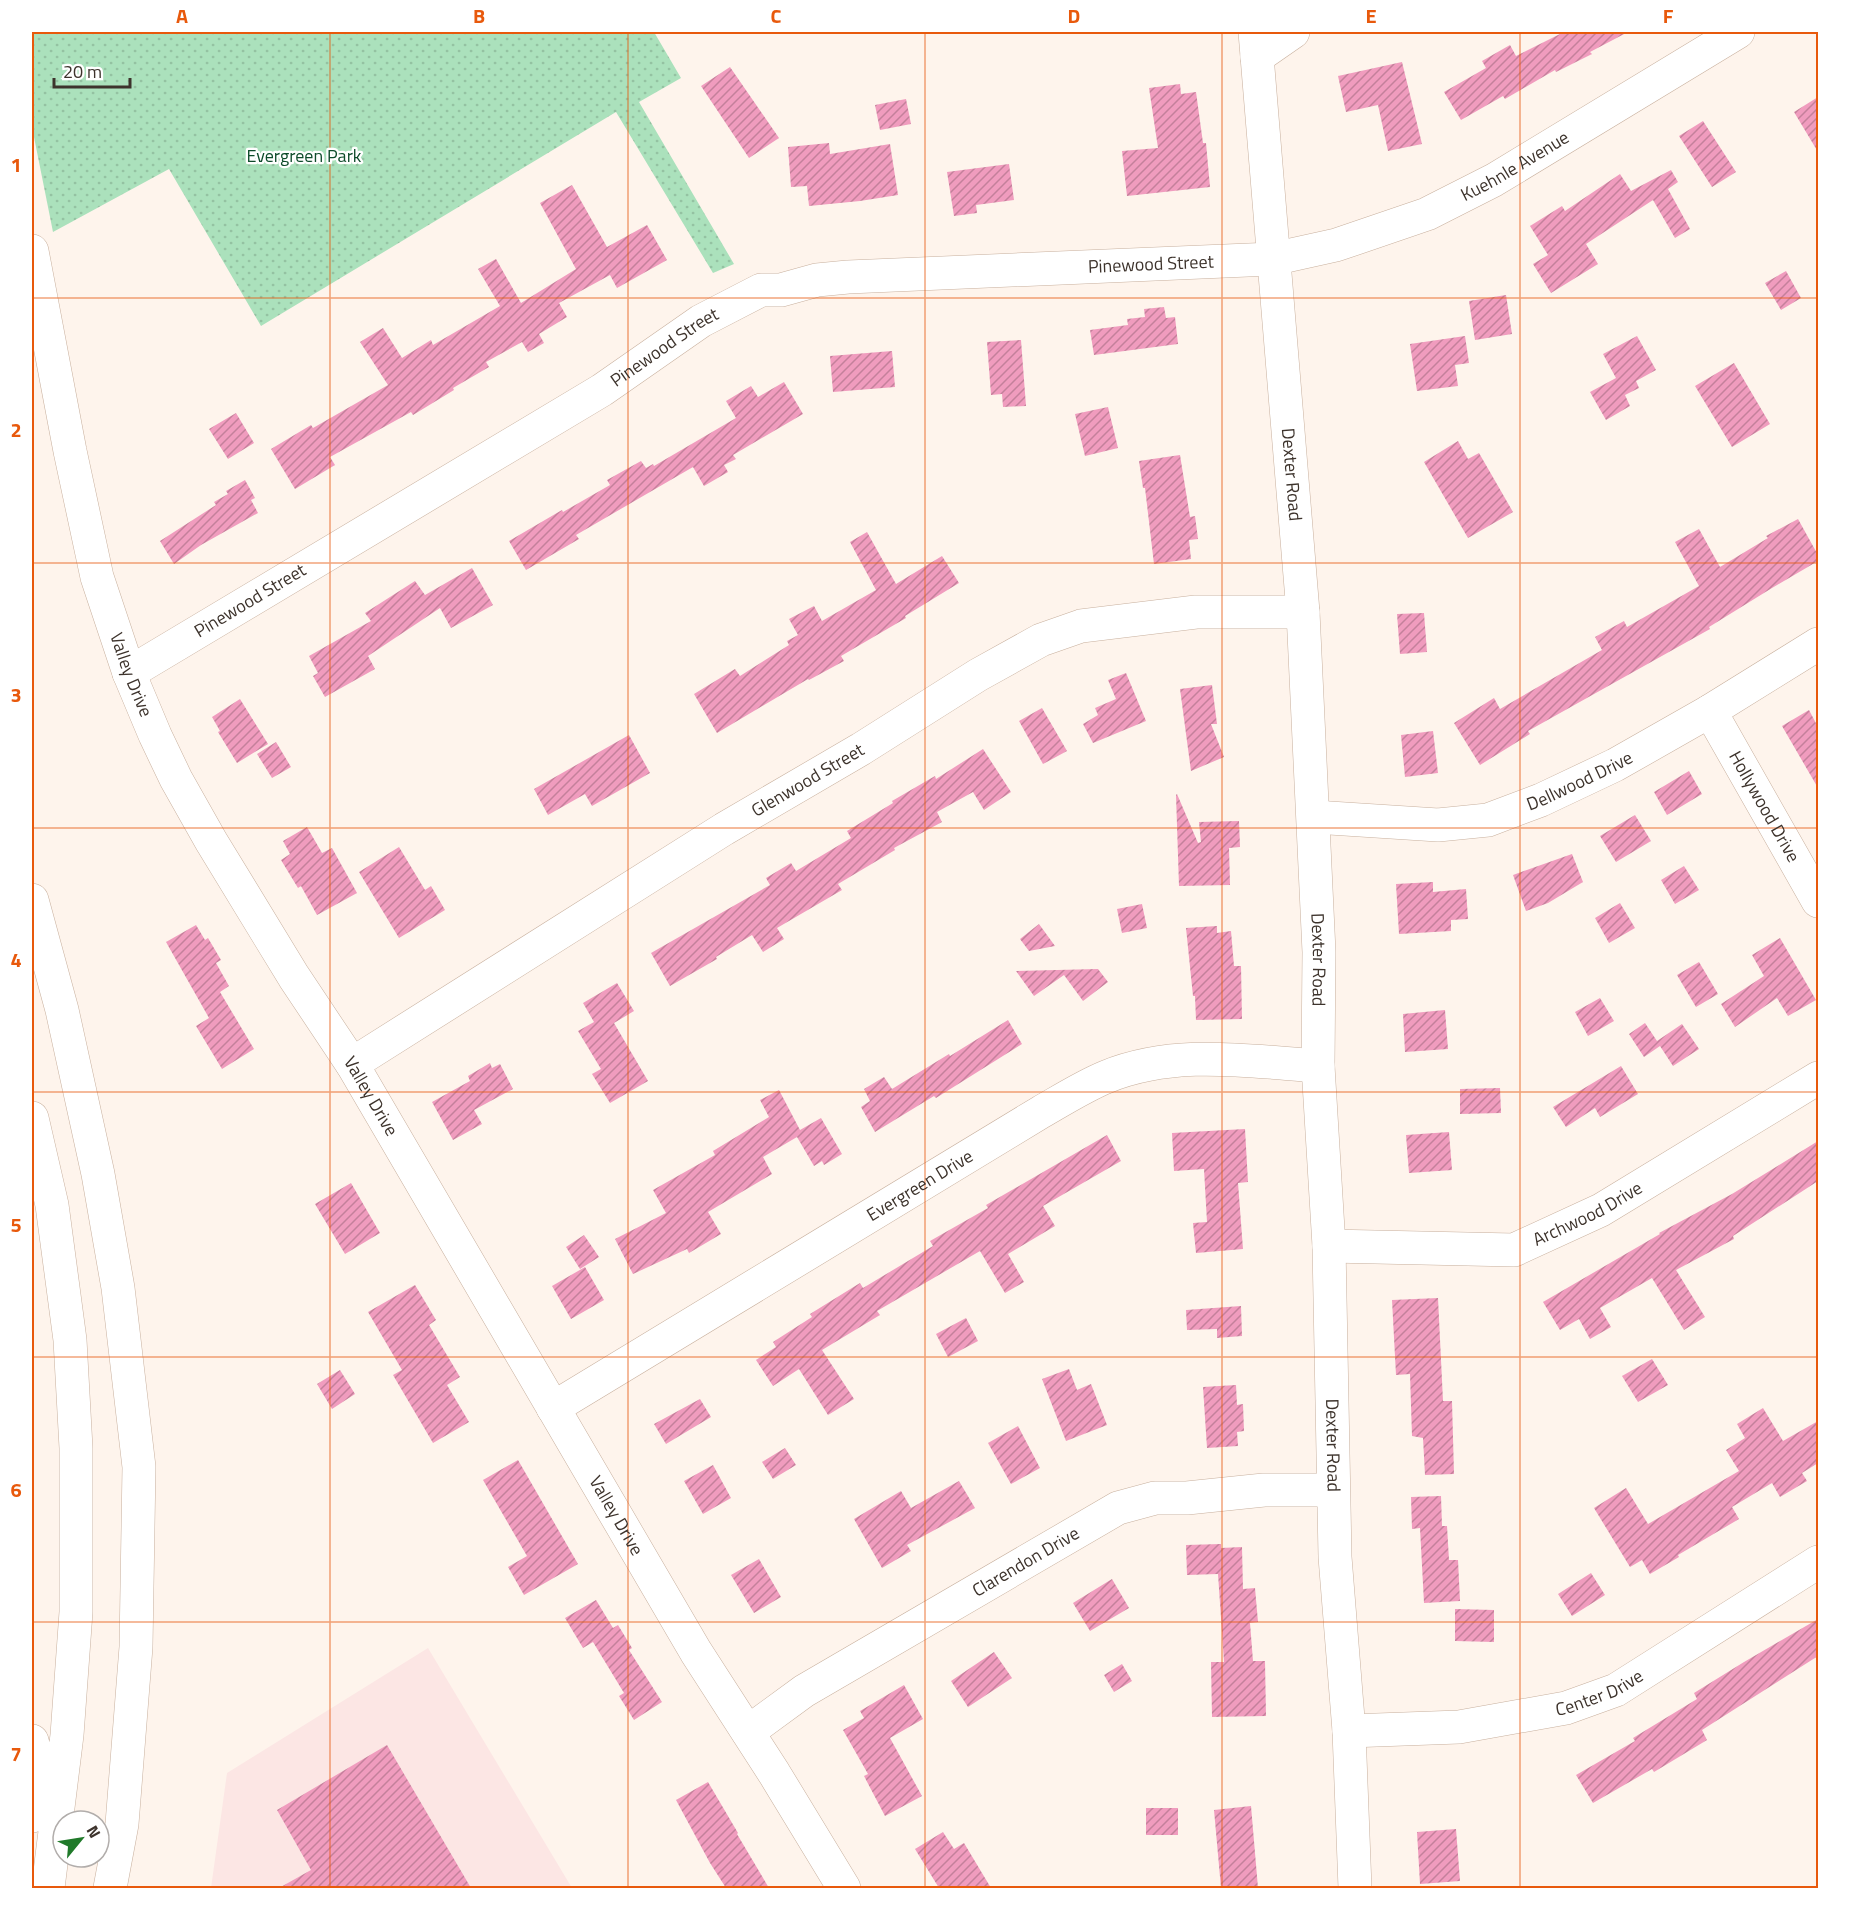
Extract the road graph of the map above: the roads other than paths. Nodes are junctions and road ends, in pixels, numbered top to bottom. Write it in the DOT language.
graph roads {
  1 [pos="1293,32"];
  2 [pos="1738,32"];
  3 [pos="1256,44"];
  4 [pos="32,251"];
  5 [pos="1273,259"];
  6 [pos="1303,612"];
  7 [pos="1818,644"];
  8 [pos="129,673"];
  9 [pos="1710,711"];
  10 [pos="1314,817"];
  11 [pos="32,900"];
  12 [pos="1818,901"];
  13 [pos="352,1064"];
  14 [pos="1318,1066"];
  15 [pos="1818,1078"];
  16 [pos="32,1118"];
  17 [pos="1329,1246"];
  18 [pos="553,1408"];
  19 [pos="1333,1490"];
  20 [pos="1818,1562"];
  21 [pos="1349,1731"];
  22 [pos="748,1732"];
  23 [pos="32,1741"];
  24 [pos="32,1816"];
  25 [pos="48,1888"];
  26 [pos="111,1888"];
  27 [pos="844,1888"];
  28 [pos="1354,1888"];
  1 -- 3 [label="main road"];
  2 -- 5 [label="main road, Kuehnle Avenue"];
  3 -- 5 [label="main road, Dexter Road"];
  4 -- 8 [label="main road, Valley Drive"];
  5 -- 6 [label="main road, Dexter Road"];
  5 -- 8 [label="main road, Pinewood Street"];
  6 -- 10 [label="main road, Dexter Road"];
  6 -- 13 [label="main road, Glenwood Street"];
  7 -- 9 [label="main road, Dellwood Drive"];
  8 -- 13 [label="main road, Valley Drive"];
  9 -- 10 [label="main road, Dellwood Drive"];
  9 -- 12 [label="main road, Hollywood Drive"];
  10 -- 14 [label="main road, Dexter Road"];
  11 -- 26 [label="main road"];
  13 -- 18 [label="main road, Valley Drive"];
  14 -- 17 [label="main road, Dexter Road"];
  14 -- 18 [label="main road, Evergreen Drive"];
  15 -- 17 [label="main road, Archwood Drive"];
  16 -- 25 [label="main road"];
  17 -- 19 [label="main road, Dexter Road"];
  18 -- 22 [label="main road, Valley Drive"];
  19 -- 21 [label="main road, Dexter Road"];
  19 -- 22 [label="main road, Clarendon Drive"];
  20 -- 21 [label="main road, Center Drive"];
  21 -- 28 [label="main road, Dexter Road"];
  22 -- 27 [label="main road, Valley Drive"];
  23 -- 24 [label="main road"];
}
